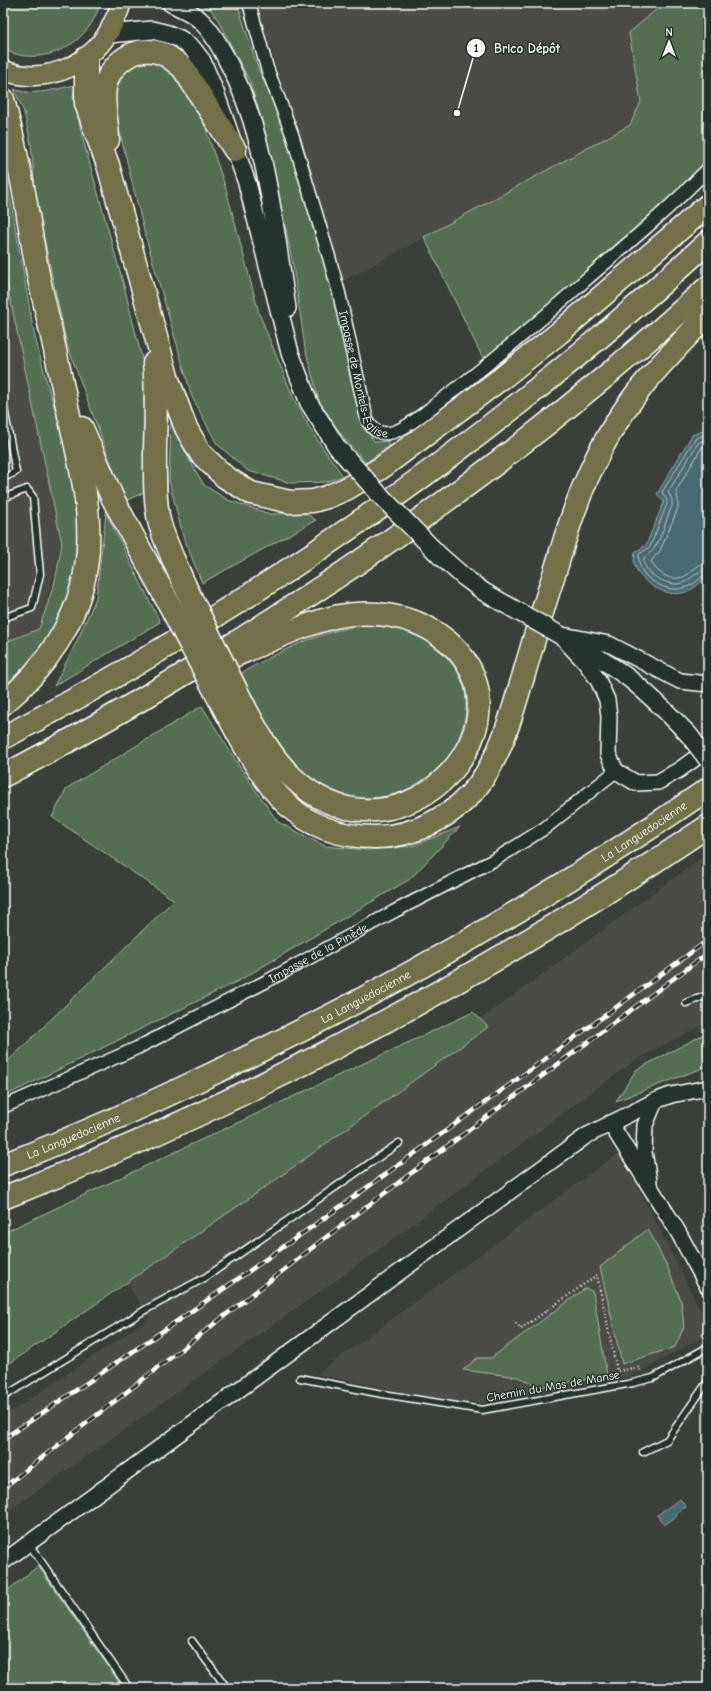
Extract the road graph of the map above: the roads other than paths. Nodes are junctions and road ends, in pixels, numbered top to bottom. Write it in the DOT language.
graph roads {
  1 [pos="121,3"];
  2 [pos="171,3"];
  3 [pos="249,3"];
  4 [pos="109,34"];
  5 [pos="86,58"];
  6 [pos="3,70"];
  7 [pos="3,99"];
  8 [pos="235,150"];
  9 [pos="108,166"];
  10 [pos="708,169"];
  11 [pos="708,205"];
  12 [pos="708,242"];
  13 [pos="708,288"];
  14 [pos="708,314"];
  15 [pos="150,315"];
  16 [pos="298,373"];
  17 [pos="61,379"];
  18 [pos="3,403"];
  19 [pos="3,478"];
  20 [pos="3,498"];
  21 [pos="3,618"];
  22 [pos="558,634"];
  23 [pos="171,682"];
  24 [pos="708,684"];
  25 [pos="3,704"];
  26 [pos="234,707"];
  27 [pos="3,738"];
  28 [pos="708,749"];
  29 [pos="708,760"];
  30 [pos="616,771"];
  31 [pos="3,776"];
  32 [pos="708,790"];
  33 [pos="708,826"];
  34 [pos="708,995"];
  35 [pos="686,1003"];
  36 [pos="708,1088"];
  37 [pos="654,1101"];
  38 [pos="3,1107"];
  39 [pos="610,1123"];
  40 [pos="399,1143"];
  41 [pos="3,1165"];
  42 [pos="650,1186"];
  43 [pos="3,1198"];
  44 [pos="708,1287"];
  45 [pos="708,1347"];
  46 [pos="300,1378"];
  47 [pos="708,1381"];
  48 [pos="3,1397"];
  49 [pos="643,1452"];
  50 [pos="28,1543"];
  51 [pos="3,1562"];
  52 [pos="192,1641"];
  53 [pos="129,1688"];
  54 [pos="227,1688"];
  1 -- 4 [label="main road"];
  2 -- 16 [label="main road"];
  3 -- 10 [label="street, Impasse de Montels-Église"];
  4 -- 5 [label="main road"];
  4 -- 8 [label="main road"];
  5 -- 6 [label="main road"];
  5 -- 9 [label="highway"];
  7 -- 17 [label="highway"];
  8 -- 9 [label="highway"];
  8 -- 16 [label="main road"];
  9 -- 15 [label="highway"];
  11 -- 15 [label="highway"];
  12 -- 27 [label="highway"];
  13 -- 23 [label="highway"];
  14 -- 26 [label="highway"];
  15 -- 26 [label="highway, bridge"];
  16 -- 22 [label="main road, bridge"];
  17 -- 25 [label="highway"];
  17 -- 26 [label="highway, bridge"];
  18 -- 19 [label="lane"];
  20 -- 21 [label="lane"];
  22 -- 24 [label="street"];
  22 -- 29 [label="main road, bridge"];
  22 -- 30 [label="street"];
  23 -- 26 [label="highway"];
  23 -- 31 [label="highway"];
  28 -- 30 [label="street"];
  30 -- 38 [label="street, Impasse de la Pinède"];
  32 -- 41 [label="highway, La Languedocienne"];
  33 -- 43 [label="highway"];
  34 -- 35 [label="lane"];
  36 -- 37 [label="street"];
  37 -- 39 [label="street"];
  37 -- 42 [label="street"];
  39 -- 42 [label="street"];
  39 -- 50 [label="street"];
  40 -- 48 [label="lane"];
  42 -- 44 [label="street"];
  45 -- 46 [label="lane, Chemin du Mas de Manse"];
  47 -- 49 [label="lane"];
  50 -- 51 [label="street"];
  50 -- 53 [label="lane"];
  52 -- 54 [label="lane"];
}
